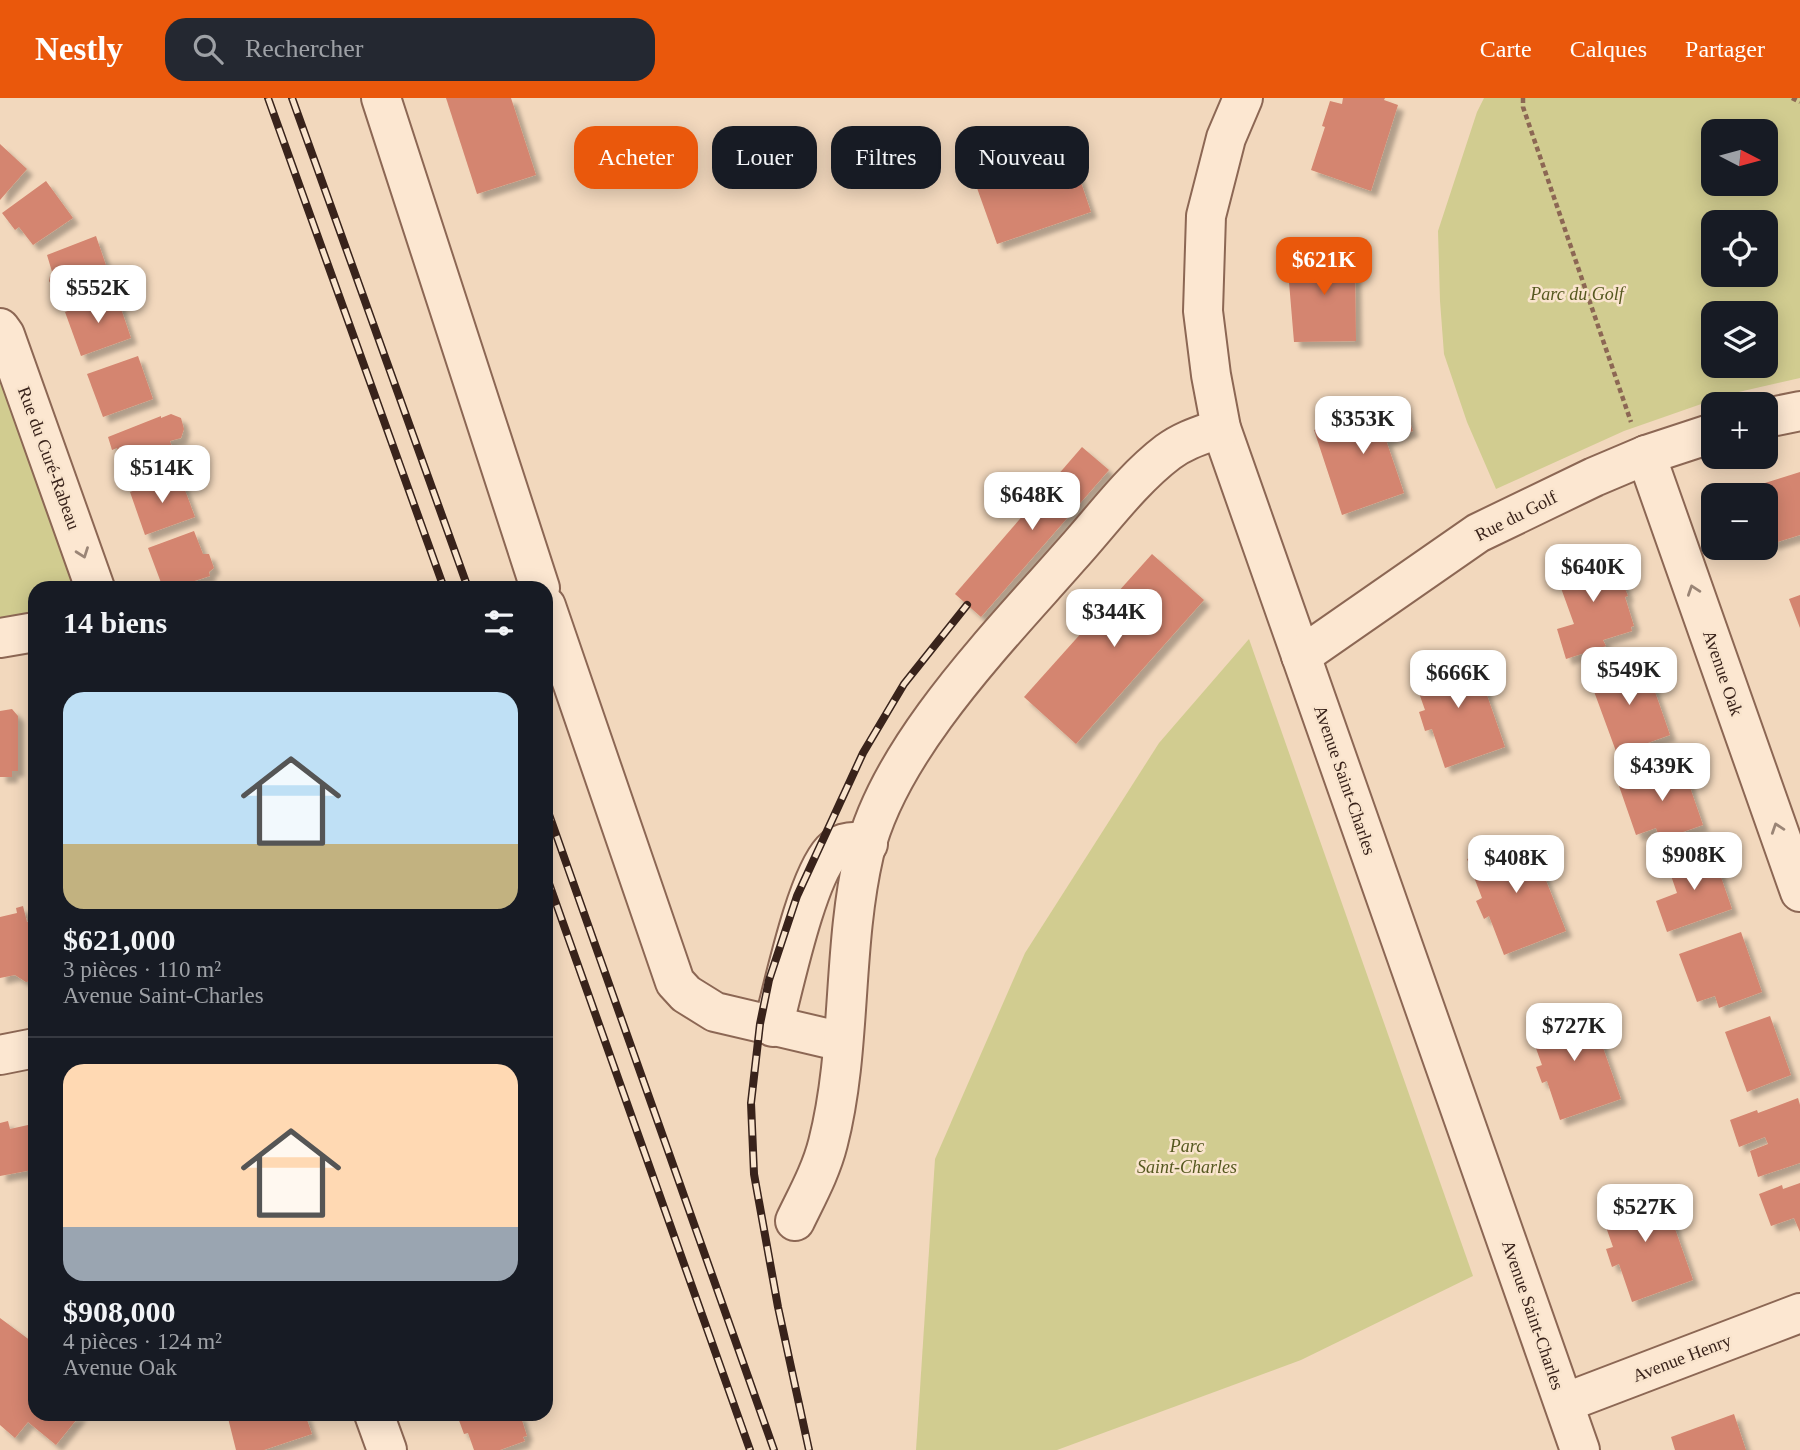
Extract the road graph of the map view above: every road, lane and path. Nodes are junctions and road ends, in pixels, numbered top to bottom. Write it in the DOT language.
graph roads {
  1 [pos="381,98"];
  2 [pos="1243,98"];
  3 [pos="1522,98"];
  4 [pos="1792,98"];
  5 [pos="1800,102"];
  6 [pos="2,335"];
  7 [pos="1800,411"];
  8 [pos="1778,416"];
  9 [pos="1221,428"];
  10 [pos="1701,434"];
  11 [pos="1639,441"];
  12 [pos="92,581"];
  13 [pos="538,581"];
  14 [pos="553,627"];
  15 [pos="28,633"];
  16 [pos="0,638"];
  17 [pos="1301,656"];
  18 [pos="868,844"];
  19 [pos="1800,892"];
  20 [pos="773,1027"];
  21 [pos="843,1042"];
  22 [pos="28,1049"];
  23 [pos="0,1055"];
  24 [pos="795,1221"];
  25 [pos="1800,1313"];
  26 [pos="1564,1403"];
  27 [pos="377,1421"];
  28 [pos="387,1450"];
  29 [pos="1580,1450"];
  1 -- 13 [label="street"];
  2 -- 9 [label="street, Avenue Saint-Charles"];
  3 -- 11 [label="path"];
  4 -- 5 [label="path"];
  6 -- 12 [label="street, Rue du Curé-Rabeau, one-way"];
  7 -- 8 [label="street"];
  9 -- 17 [label="street, Avenue Saint-Charles"];
  9 -- 18 [label="street"];
  10 -- 11 [label="street, Rue du Golf"];
  11 -- 17 [label="street, Rue du Golf"];
  19 -- 11 [label="street, Avenue Oak, one-way"];
  14 -- 20 [label="street"];
  15 -- 16 [label="street"];
  17 -- 26 [label="street, Avenue Saint-Charles"];
  18 -- 20 [label="street"];
  18 -- 21 [label="street"];
  20 -- 21 [label="street"];
  21 -- 24 [label="street"];
  22 -- 23 [label="street"];
  25 -- 26 [label="street, Avenue Henry"];
  26 -- 29 [label="street, Avenue Saint-Charles"];
  27 -- 28 [label="street"];
}
